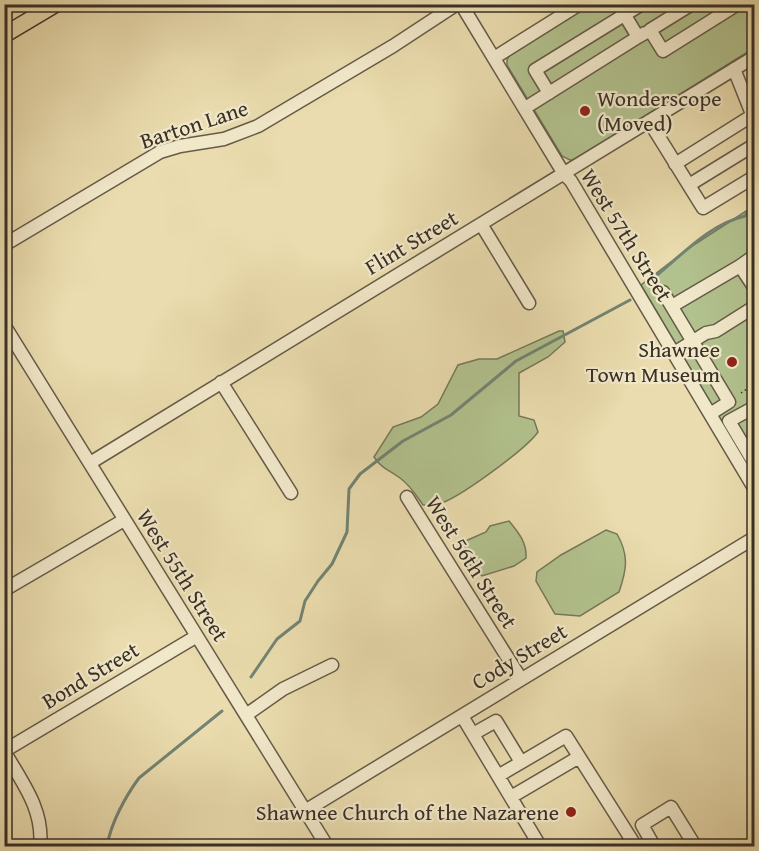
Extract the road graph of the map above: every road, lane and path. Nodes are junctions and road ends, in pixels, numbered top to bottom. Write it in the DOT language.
graph roads {
  1 [pos="27,4"];
  2 [pos="56,4"];
  3 [pos="457,4"];
  4 [pos="461,4"];
  5 [pos="580,4"];
  6 [pos="642,4"];
  7 [pos="692,4"];
  8 [pos="738,4"];
  9 [pos="622,10"];
  10 [pos="6,27"];
  11 [pos="650,30"];
  12 [pos="638,37"];
  13 [pos="754,57"];
  14 [pos="494,58"];
  15 [pos="734,69"];
  16 [pos="549,93"];
  17 [pos="525,108"];
  18 [pos="754,117"];
  19 [pos="649,122"];
  20 [pos="754,145"];
  21 [pos="675,164"];
  22 [pos="564,174"];
  23 [pos="754,177"];
  24 [pos="689,185"];
  25 [pos="482,224"];
  26 [pos="4,245"];
  27 [pos="754,256"];
  28 [pos="740,266"];
  29 [pos="754,287"];
  30 [pos="663,292"];
  31 [pos="529,303"];
  32 [pos="672,306"];
  33 [pos="754,307"];
  34 [pos="4,325"];
  35 [pos="693,341"];
  36 [pos="674,353"];
  37 [pos="221,382"];
  38 [pos="754,384"];
  39 [pos="741,393"];
  40 [pos="710,414"];
  41 [pos="754,415"];
  42 [pos="90,463"];
  43 [pos="754,463"];
  44 [pos="754,488"];
  45 [pos="291,493"];
  46 [pos="407,497"];
  47 [pos="124,520"];
  48 [pos="754,538"];
  49 [pos="4,590"];
  50 [pos="197,636"];
  51 [pos="332,665"];
  52 [pos="521,679"];
  53 [pos="246,715"];
  54 [pos="462,716"];
  55 [pos="473,734"];
  56 [pos="4,751"];
  57 [pos="579,757"];
  58 [pos="521,762"];
  59 [pos="498,776"];
  60 [pos="511,797"];
  61 [pos="305,811"];
  62 [pos="538,843"];
  63 [pos="40,846"];
  64 [pos="327,846"];
  65 [pos="524,846"];
  66 [pos="626,846"];
  67 [pos="654,846"];
  68 [pos="695,846"];
  1 -- 10 [label="path"];
  2 -- 10 [label="main road"];
  3 -- 26 [label="street, Barton Lane"];
  4 -- 14 [label="street, West 57th Street"];
  5 -- 14 [label="street"];
  6 -- 9 [label="street"];
  7 -- 11 [label="street"];
  8 -- 11 [label="street"];
  9 -- 12 [label="street"];
  9 -- 16 [label="street"];
  11 -- 12 [label="street"];
  12 -- 16 [label="street"];
  13 -- 15 [label="street, Flint Street"];
  14 -- 17 [label="street, West 57th Street"];
  15 -- 18 [label="street"];
  15 -- 19 [label="street, Flint Street"];
  16 -- 17 [label="street"];
  17 -- 22 [label="street, West 57th Street"];
  18 -- 21 [label="street"];
  19 -- 21 [label="street"];
  19 -- 22 [label="street, Flint Street"];
  20 -- 24 [label="street"];
  21 -- 24 [label="street"];
  22 -- 25 [label="street, Flint Street"];
  22 -- 36 [label="street, West 57th Street"];
  23 -- 24 [label="street"];
  25 -- 31 [label="street"];
  25 -- 37 [label="street, Flint Street"];
  27 -- 28 [label="street"];
  28 -- 29 [label="street"];
  28 -- 32 [label="street"];
  30 -- 32 [label="street"];
  32 -- 35 [label="street"];
  33 -- 35 [label="street"];
  34 -- 42 [label="street, West 55th Street"];
  35 -- 36 [label="street"];
  35 -- 40 [label="street"];
  36 -- 40 [label="street, West 57th Street"];
  37 -- 42 [label="street, Flint Street"];
  37 -- 45 [label="street"];
  38 -- 39 [label="path"];
  40 -- 44 [label="street, West 57th Street"];
  41 -- 43 [label="street"];
  42 -- 47 [label="street, West 55th Street"];
  46 -- 52 [label="street, West 56th Street"];
  47 -- 49 [label="street"];
  47 -- 50 [label="street, West 55th Street"];
  48 -- 52 [label="street, Cody Street"];
  50 -- 53 [label="street, West 55th Street"];
  50 -- 56 [label="street, Bond Street"];
  51 -- 53 [label="street"];
  52 -- 54 [label="street, Cody Street"];
  53 -- 61 [label="street, West 55th Street"];
  54 -- 55 [label="street"];
  54 -- 61 [label="street, Cody Street"];
  55 -- 58 [label="street"];
  55 -- 59 [label="street"];
  56 -- 63 [label="street"];
  57 -- 58 [label="street"];
  57 -- 60 [label="street"];
  57 -- 66 [label="street"];
  58 -- 59 [label="street"];
  59 -- 60 [label="street"];
  60 -- 62 [label="street"];
  61 -- 64 [label="street, West 55th Street"];
  62 -- 65 [label="street"];
  67 -- 68 [label="street"];
}
